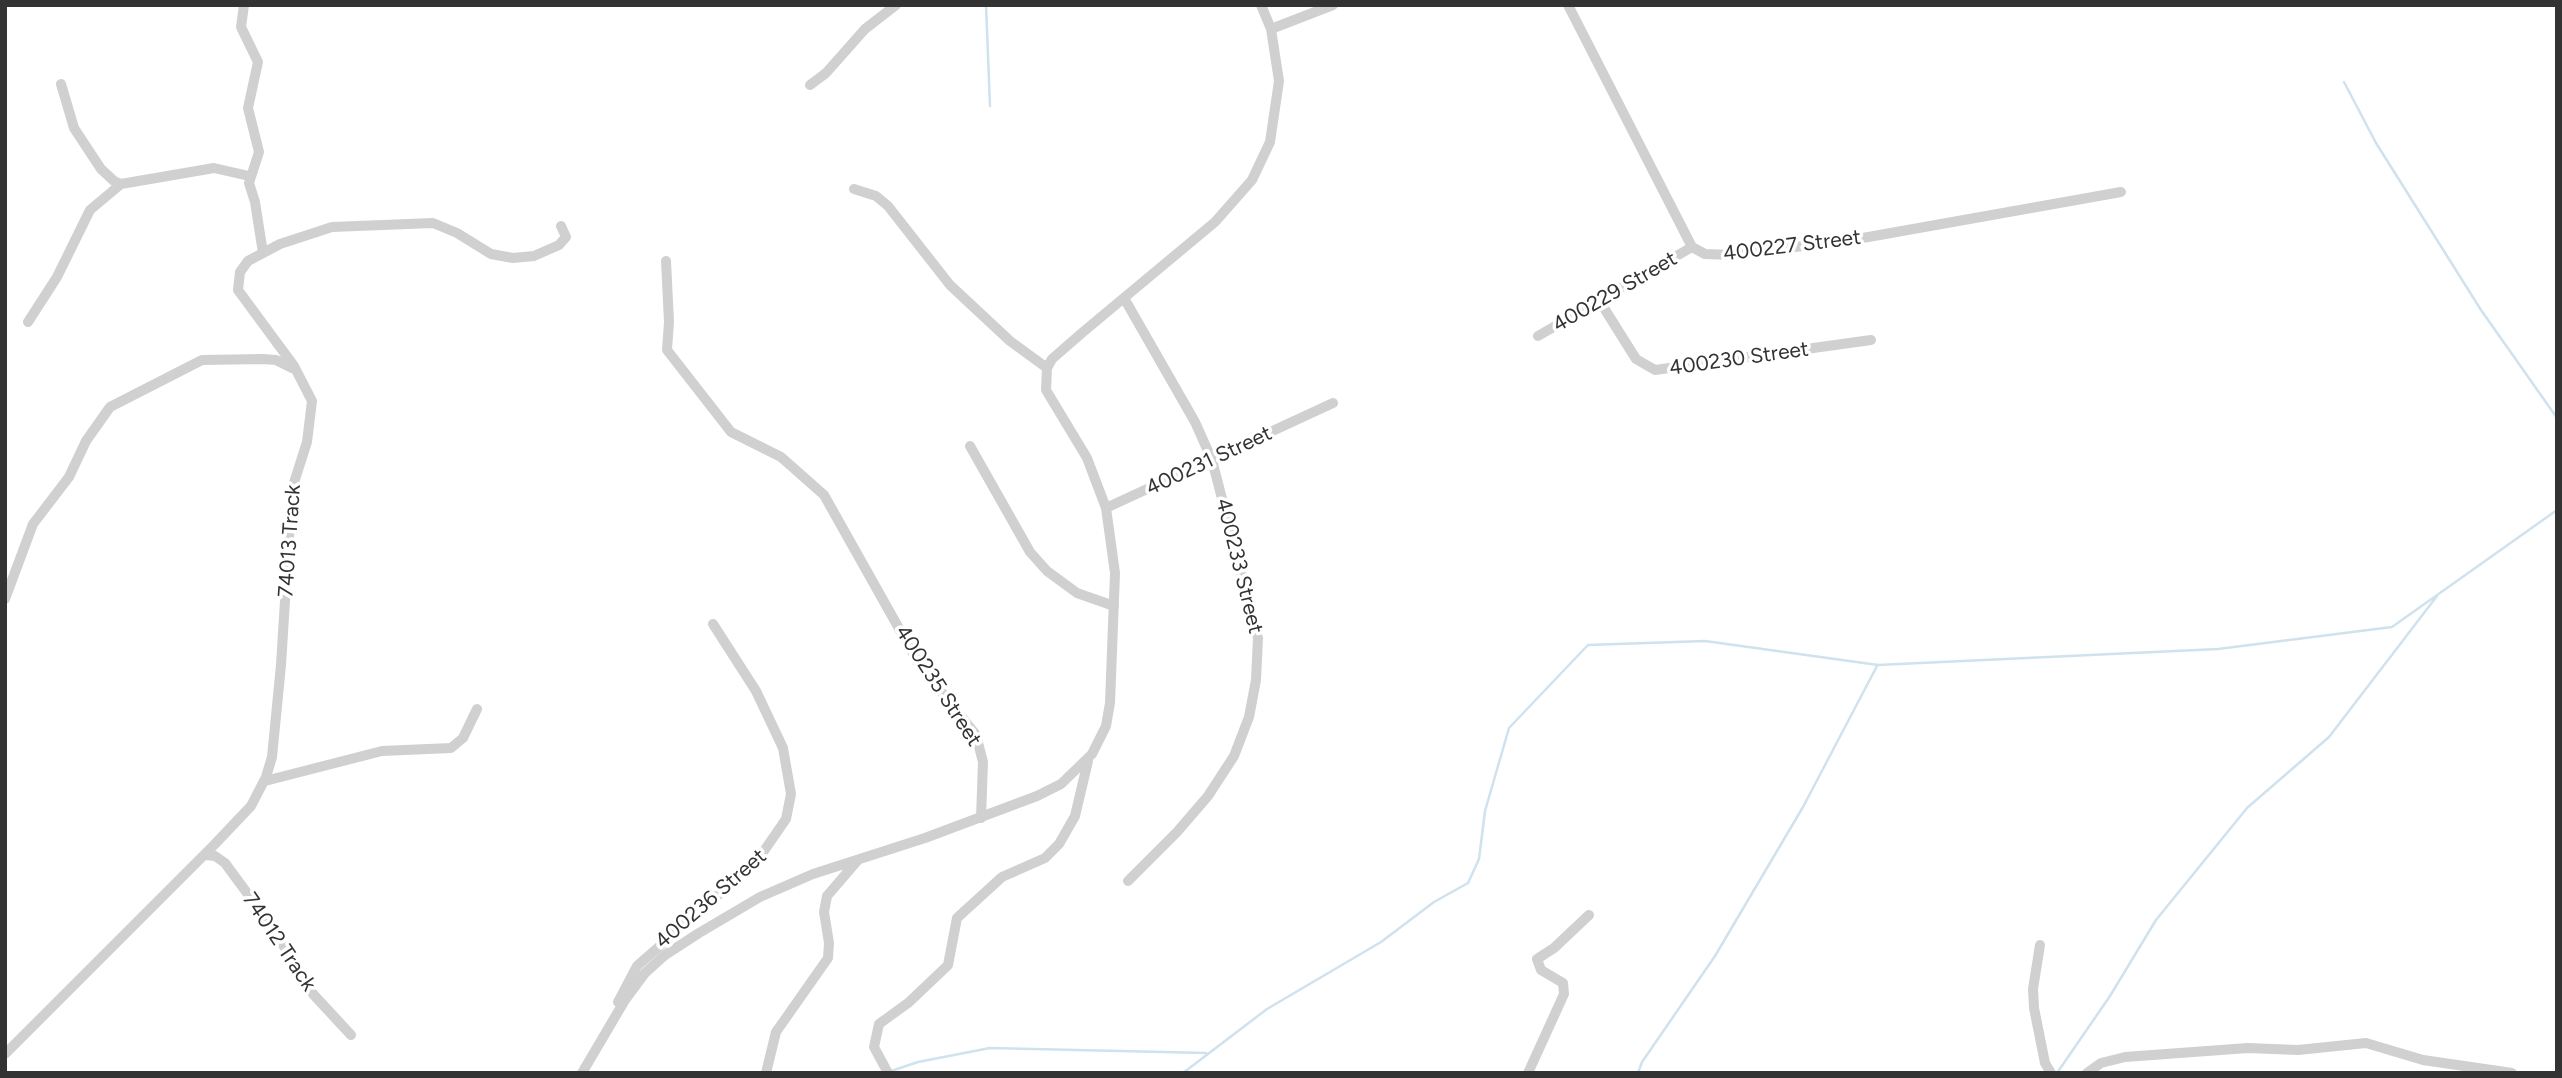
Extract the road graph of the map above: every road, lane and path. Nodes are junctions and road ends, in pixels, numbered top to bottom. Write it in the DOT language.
graph roads {
  1 [pos="244,5"];
  2 [pos="896,5"];
  3 [pos="1261,5"];
  4 [pos="1333,5"];
  5 [pos="1568,5"];
  6 [pos="1272,29"];
  7 [pos="61,84"];
  8 [pos="810,85"];
  9 [pos="249,176"];
  10 [pos="121,184"];
  11 [pos="854,189"];
  12 [pos="2121,192"];
  13 [pos="561,226"];
  14 [pos="1692,247"];
  15 [pos="263,253"];
  16 [pos="666,261"];
  17 [pos="1124,298"];
  18 [pos="1599,300"];
  19 [pos="28,322"];
  20 [pos="1538,336"];
  21 [pos="1871,340"];
  22 [pos="1047,368"];
  23 [pos="297,371"];
  24 [pos="1333,403"];
  25 [pos="970,446"];
  26 [pos="1212,460"];
  27 [pos="1106,508"];
  28 [pos="5,598"];
  29 [pos="1114,606"];
  30 [pos="713,624"];
  31 [pos="477,709"];
  32 [pos="1088,758"];
  33 [pos="265,781"];
  34 [pos="981,818"];
  35 [pos="205,855"];
  36 [pos="860,858"];
  37 [pos="1128,881"];
  38 [pos="1589,915"];
  39 [pos="2040,945"];
  40 [pos="613,1018"];
  41 [pos="351,1035"];
  42 [pos="5,1054"];
  43 [pos="582,1073"];
  44 [pos="766,1073"];
  45 [pos="888,1073"];
  46 [pos="1528,1073"];
  47 [pos="2051,1073"];
  48 [pos="2087,1073"];
  49 [pos="2512,1073"];
  1 -- 9 [label="street"];
  2 -- 8 [label="street"];
  3 -- 6 [label="street"];
  4 -- 6 [label="street"];
  5 -- 14 [label="street, 400227 Street"];
  6 -- 17 [label="street"];
  7 -- 10 [label="street"];
  9 -- 10 [label="street"];
  9 -- 15 [label="street"];
  10 -- 19 [label="street"];
  11 -- 22 [label="street"];
  12 -- 14 [label="street, 400227 Street"];
  13 -- 15 [label="street, 74013 Track"];
  14 -- 18 [label="street, 400229 Street"];
  15 -- 23 [label="street, 74013 Track"];
  16 -- 34 [label="street, 400235 Street"];
  17 -- 22 [label="street"];
  17 -- 26 [label="street, 400233 Street"];
  18 -- 20 [label="street, 400229 Street"];
  18 -- 21 [label="street, 400230 Street"];
  22 -- 27 [label="street"];
  23 -- 28 [label="street"];
  23 -- 33 [label="street, 74013 Track"];
  24 -- 26 [label="street, 400231 Street"];
  25 -- 29 [label="street"];
  26 -- 27 [label="street, 400231 Street"];
  26 -- 37 [label="street, 400233 Street"];
  27 -- 29 [label="street"];
  29 -- 32 [label="street"];
  30 -- 40 [label="street, 400236 Street"];
  31 -- 33 [label="street"];
  32 -- 34 [label="street"];
  32 -- 45 [label="street"];
  33 -- 35 [label="street, 74013 Track"];
  34 -- 36 [label="street"];
  35 -- 41 [label="street, 74012 Track"];
  35 -- 42 [label="street, 74013 Track"];
  36 -- 40 [label="street"];
  36 -- 44 [label="street"];
  38 -- 46 [label="street"];
  39 -- 47 [label="street"];
  40 -- 43 [label="street"];
  48 -- 49 [label="street"];
}
